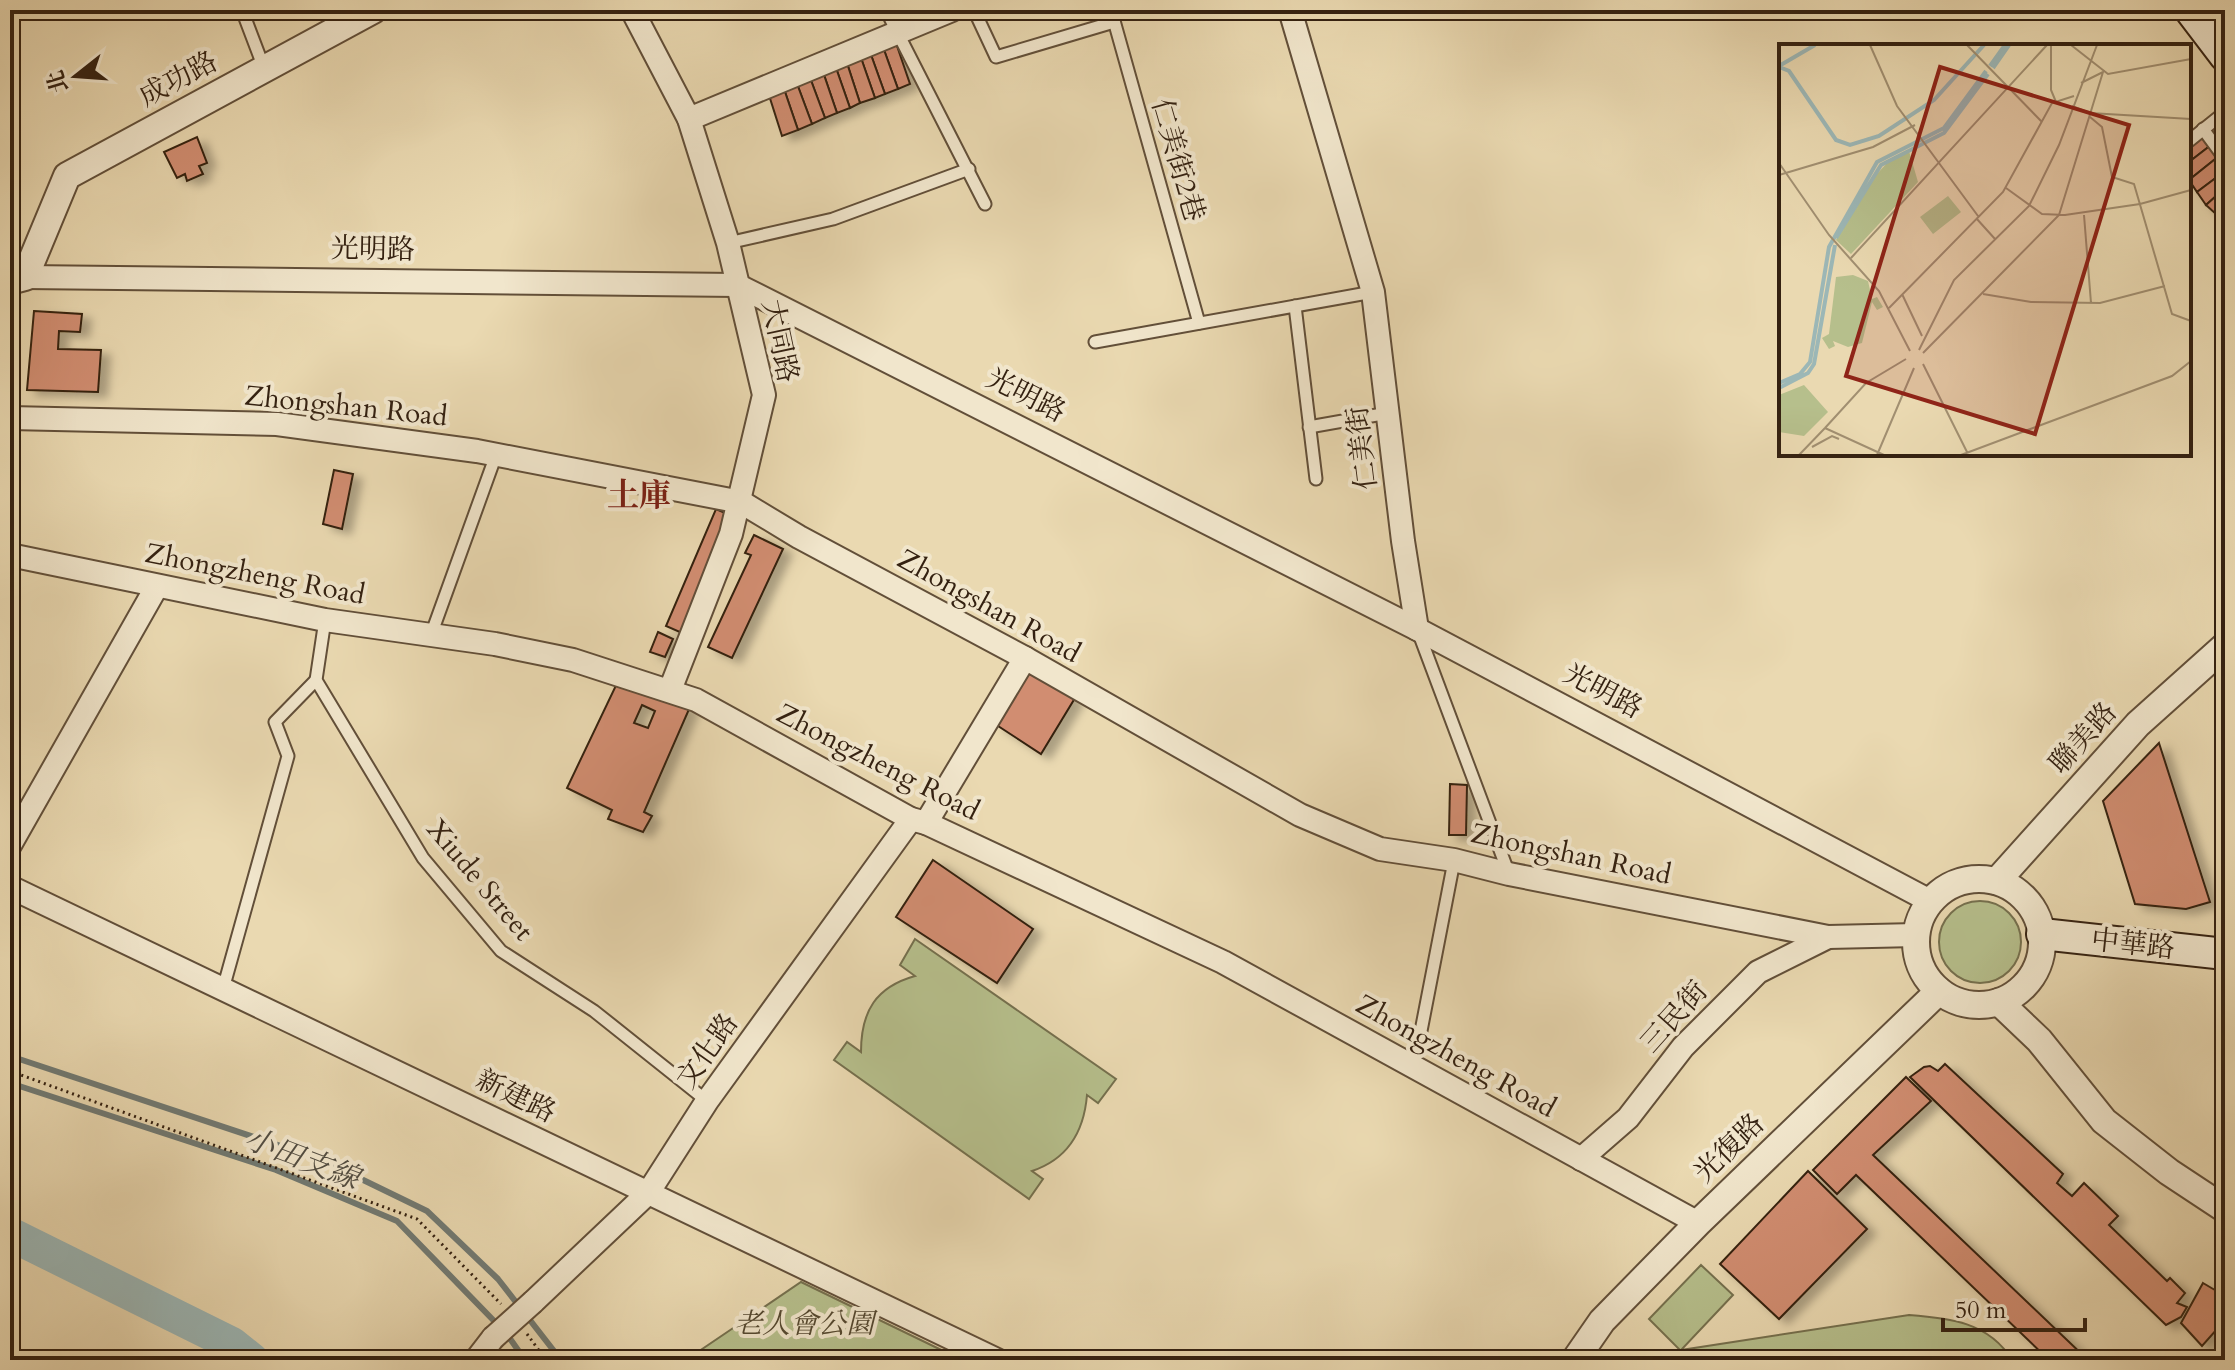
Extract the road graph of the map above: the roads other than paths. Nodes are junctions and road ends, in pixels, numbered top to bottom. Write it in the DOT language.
graph roads {
  1 [pos="242,10"];
  2 [pos="373,10"];
  3 [pos="632,10"];
  4 [pos="886,10"];
  5 [pos="952,10"];
  6 [pos="974,10"];
  7 [pos="1290,10"];
  8 [pos="2190,10"];
  9 [pos="1113,16"];
  10 [pos="896,35"];
  11 [pos="2225,56"];
  12 [pos="264,69"];
  13 [pos="2225,112"];
  14 [pos="689,119"];
  15 [pos="2203,129"];
  16 [pos="2191,139"];
  17 [pos="2225,159"];
  18 [pos="969,169"];
  19 [pos="985,204"];
  20 [pos="728,243"];
  21 [pos="18,279"];
  22 [pos="737,285"];
  23 [pos="1373,292"];
  24 [pos="1295,306"];
  25 [pos="1199,323"];
  26 [pos="1095,342"];
  27 [pos="1388,413"];
  28 [pos="10,418"];
  29 [pos="1309,427"];
  30 [pos="496,455"];
  31 [pos="1316,479"];
  32 [pos="741,502"];
  33 [pos="10,555"];
  34 [pos="157,586"];
  35 [pos="325,620"];
  36 [pos="1417,629"];
  37 [pos="431,636"];
  38 [pos="2225,646"];
  39 [pos="1025,658"];
  40 [pos="316,680"];
  41 [pos="670,690"];
  42 [pos="918,821"];
  43 [pos="10,845"];
  44 [pos="1455,857"];
  45 [pos="1509,874"];
  46 [pos="1997,881"];
  47 [pos="10,887"];
  48 [pos="1930,901"];
  49 [pos="2042,934"];
  50 [pos="1916,935"];
  51 [pos="1828,937"];
  52 [pos="2225,954"];
  53 [pos="223,989"];
  54 [pos="1939,991"];
  55 [pos="1999,1002"];
  56 [pos="1413,1067"];
  57 [pos="707,1101"];
  58 [pos="1581,1159"];
  59 [pos="648,1193"];
  60 [pos="2225,1209"];
  61 [pos="1698,1223"];
  62 [pos="476,1360"];
  63 [pos="997,1360"];
  64 [pos="1575,1360"];
  1 -- 12 [label="lane"];
  2 -- 12 [label="street, 成功路"];
  3 -- 14 [label="street, 大同路"];
  4 -- 10 [label="lane"];
  5 -- 10 [label="street"];
  6 -- 9 [label="lane"];
  7 -- 23 [label="street, 仁美街"];
  8 -- 11 [label="main road"];
  9 -- 25 [label="lane, 仁美街2巷"];
  10 -- 14 [label="street"];
  10 -- 18 [label="lane"];
  12 -- 21 [label="street, 成功路"];
  13 -- 15 [label="lane"];
  14 -- 20 [label="street, 大同路"];
  15 -- 16 [label="lane"];
  15 -- 17 [label="lane"];
  18 -- 19 [label="lane"];
  18 -- 20 [label="lane"];
  20 -- 22 [label="street, 大同路"];
  21 -- 22 [label="street, 光明路"];
  22 -- 32 [label="street, 大同路"];
  22 -- 36 [label="street, 光明路"];
  23 -- 24 [label="lane"];
  23 -- 27 [label="street, 仁美街"];
  24 -- 25 [label="lane"];
  24 -- 29 [label="lane"];
  25 -- 26 [label="lane"];
  27 -- 29 [label="lane"];
  27 -- 36 [label="street, 仁美街"];
  28 -- 30 [label="street, Zhongshan Road"];
  29 -- 31 [label="lane"];
  30 -- 32 [label="street, Zhongshan Road"];
  30 -- 37 [label="lane"];
  32 -- 39 [label="street, Zhongshan Road"];
  32 -- 41 [label="street, 大同路"];
  33 -- 34 [label="street, Zhongzheng Road"];
  34 -- 35 [label="street, Zhongzheng Road"];
  34 -- 43 [label="street"];
  35 -- 37 [label="street, Zhongzheng Road"];
  35 -- 40 [label="lane"];
  36 -- 45 [label="lane, 仁美街"];
  36 -- 48 [label="street, 光明路"];
  37 -- 41 [label="street, Zhongzheng Road"];
  38 -- 46 [label="street, 聯美路"];
  39 -- 42 [label="street, 文化路"];
  39 -- 44 [label="street, Zhongshan Road"];
  40 -- 53 [label="lane"];
  40 -- 57 [label="lane, Xiude Street"];
  41 -- 42 [label="street, Zhongzheng Road"];
  42 -- 56 [label="street, Zhongzheng Road"];
  42 -- 57 [label="street, 文化路"];
  44 -- 45 [label="street, Zhongshan Road"];
  44 -- 56 [label="lane"];
  45 -- 51 [label="street, Zhongshan Road"];
  46 -- 48 [label="street"];
  46 -- 49 [label="street"];
  47 -- 53 [label="street, 新建路"];
  48 -- 50 [label="street"];
  49 -- 52 [label="main road, 中華路"];
  49 -- 55 [label="street"];
  50 -- 51 [label="street, Zhongshan Road"];
  50 -- 54 [label="street"];
  51 -- 58 [label="street, 三民街"];
  53 -- 59 [label="street, 新建路"];
  54 -- 55 [label="street"];
  54 -- 61 [label="street, 光復路"];
  55 -- 60 [label="street"];
  56 -- 58 [label="street, Zhongzheng Road"];
  57 -- 59 [label="street, 文化路"];
  58 -- 61 [label="street, Zhongzheng Road"];
  59 -- 62 [label="street, 文化路, bridge"];
  59 -- 63 [label="street, 新建路"];
  61 -- 64 [label="street, 光復路"];
}
